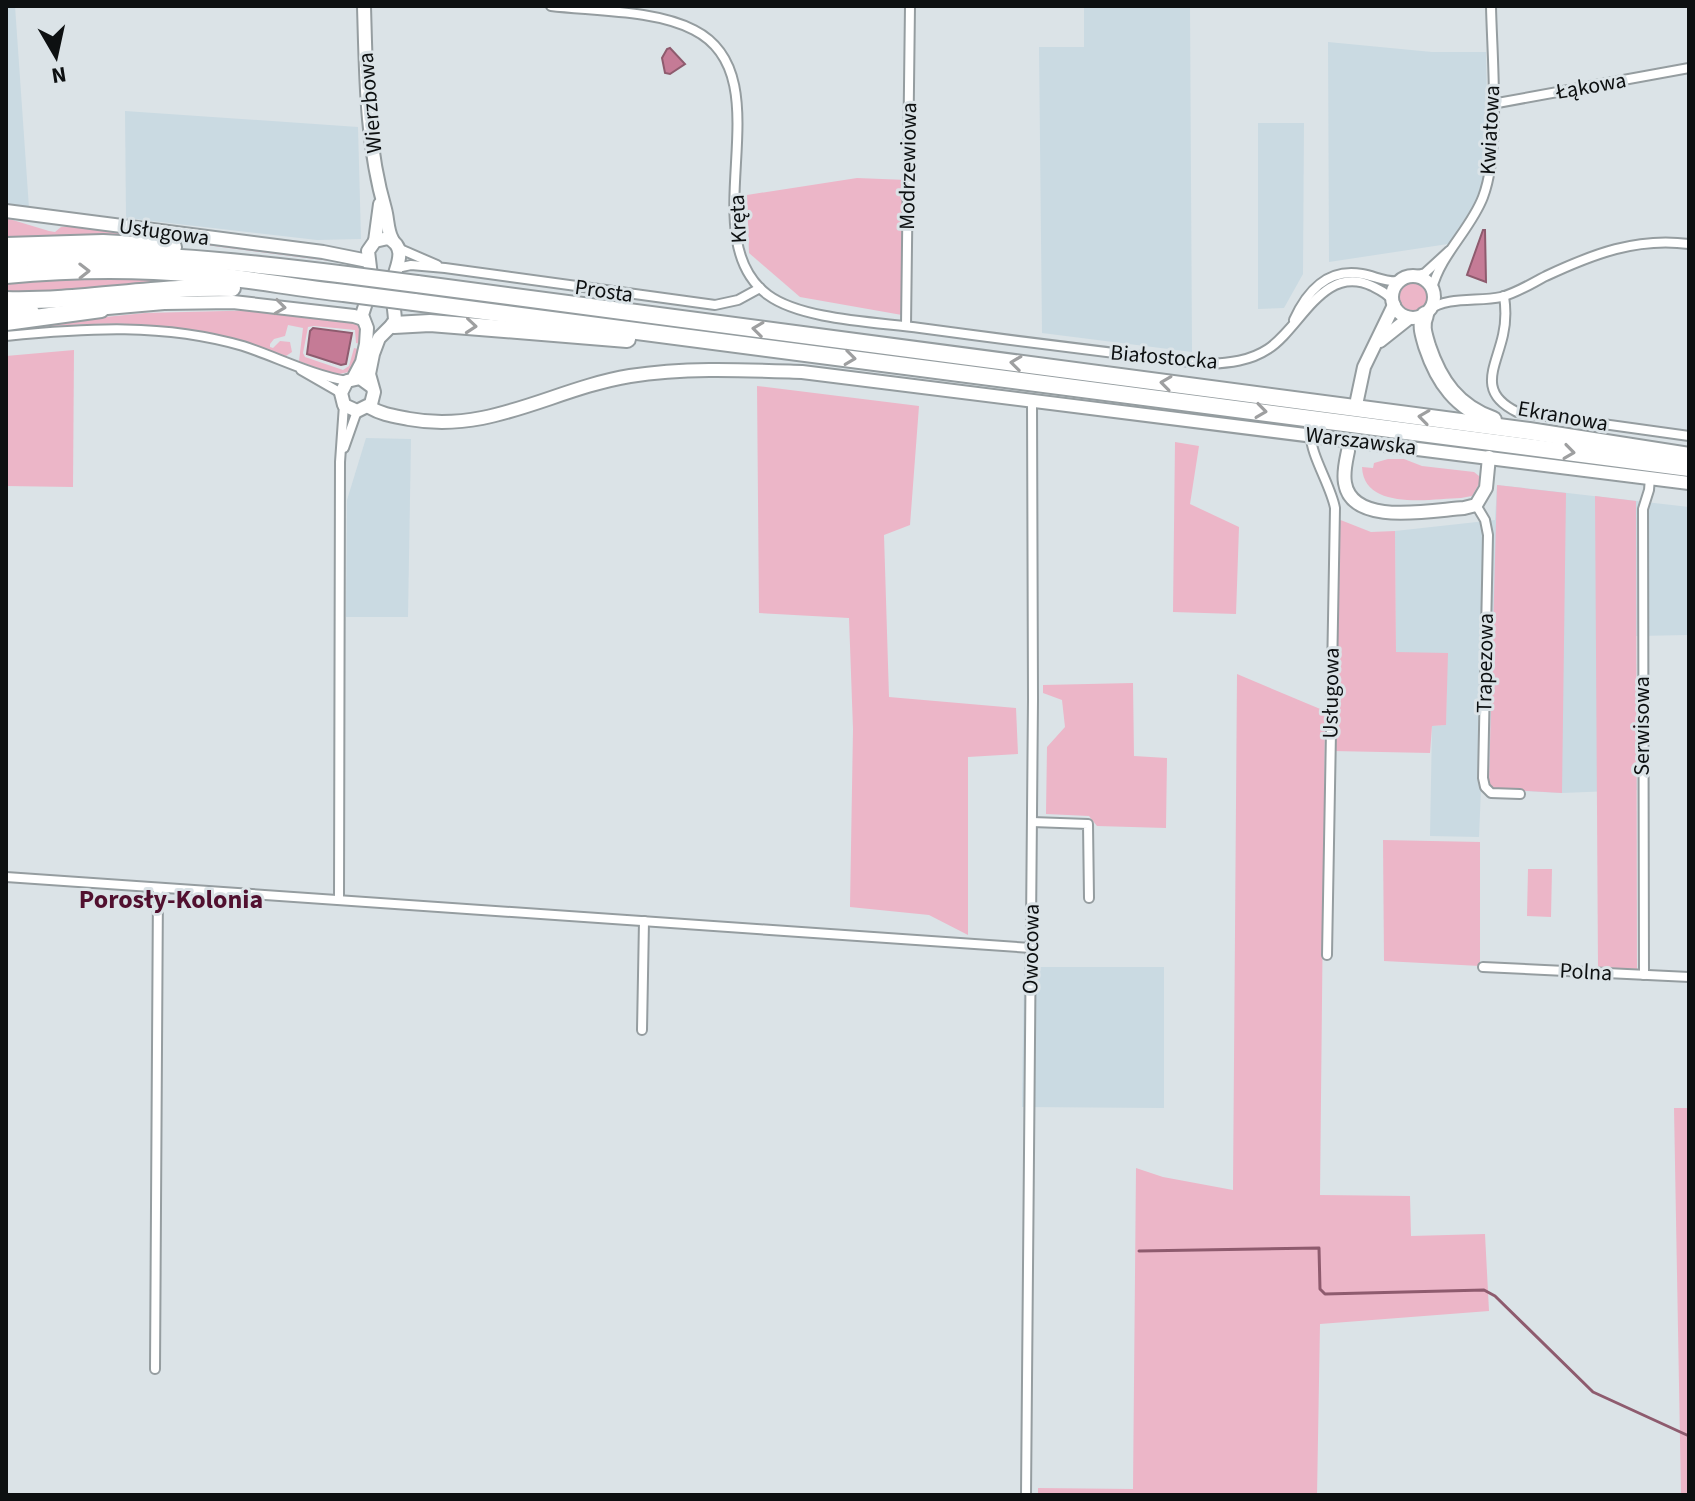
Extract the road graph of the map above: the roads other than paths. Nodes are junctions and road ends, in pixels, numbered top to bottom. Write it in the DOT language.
graph roads {
  1 [pos="364,6"];
  2 [pos="551,6"];
  3 [pos="910,6"];
  4 [pos="1491,6"];
  5 [pos="1689,68"];
  6 [pos="1492,104"];
  7 [pos="382,200"];
  8 [pos="6,211"];
  9 [pos="396,244"];
  10 [pos="1689,244"];
  11 [pos="1455,245"];
  12 [pos="6,246"];
  13 [pos="371,250"];
  14 [pos="6,260"];
  15 [pos="265,264"];
  16 [pos="397,268"];
  17 [pos="445,268"];
  18 [pos="6,275"];
  19 [pos="1405,279"];
  20 [pos="760,288"];
  21 [pos="314,290"];
  22 [pos="1433,290"];
  23 [pos="1504,296"];
  24 [pos="6,300"];
  25 [pos="1393,302"];
  26 [pos="1462,302"];
  27 [pos="101,309"];
  28 [pos="6,312"];
  29 [pos="1421,314"];
  30 [pos="6,322"];
  31 [pos="365,324"];
  32 [pos="906,326"];
  33 [pos="1291,328"];
  34 [pos="388,329"];
  35 [pos="6,336"];
  36 [pos="709,340"];
  37 [pos="1371,349"];
  38 [pos="346,389"];
  39 [pos="368,400"];
  40 [pos="1357,400"];
  41 [pos="1032,403"];
  42 [pos="1529,431"];
  43 [pos="1311,435"];
  44 [pos="1689,436"];
  45 [pos="1348,451"];
  46 [pos="341,456"];
  47 [pos="1689,456"];
  48 [pos="1489,457"];
  49 [pos="1689,468"];
  50 [pos="1650,478"];
  51 [pos="1689,483"];
  52 [pos="1476,505"];
  53 [pos="1520,794"];
  54 [pos="1032,822"];
  55 [pos="6,877"];
  56 [pos="158,888"];
  57 [pos="1089,898"];
  58 [pos="339,899"];
  59 [pos="644,921"];
  60 [pos="1031,948"];
  61 [pos="1327,955"];
  62 [pos="1483,967"];
  63 [pos="1644,975"];
  64 [pos="1689,977"];
  65 [pos="642,1030"];
  66 [pos="155,1369"];
  67 [pos="1026,1495"];
  1 -- 7 [label="street, Wierzbowa"];
  2 -- 20 [label="street, Kręta"];
  3 -- 32 [label="street, Modrzewiowa"];
  4 -- 6 [label="street, Kwiatowa"];
  5 -- 6 [label="street, Łąkowa"];
  6 -- 11 [label="street, Kwiatowa"];
  7 -- 9 [label="street, Wierzbowa"];
  7 -- 13 [label="street, Wierzbowa"];
  8 -- 13 [label="street, Usługowa"];
  9 -- 13 [label="street, Usługowa"];
  9 -- 16 [label="street"];
  9 -- 17 [label="street, Prosta"];
  10 -- 23 [label="street"];
  11 -- 19 [label="street, Kwiatowa"];
  11 -- 22 [label="street, Kwiatowa"];
  12 -- 15 [label="highway"];
  13 -- 31 [label="street, Wierzbowa"];
  14 -- 15 [label="highway"];
  42 -- 15 [label="highway, one-way, bridge"];
  16 -- 17 [label="street, Prosta"];
  16 -- 34 [label="street"];
  17 -- 20 [label="street, Prosta"];
  18 -- 21 [label="highway, one-way"];
  19 -- 22 [label="street"];
  19 -- 25 [label="street"];
  19 -- 33 [label="street, Białostocka"];
  20 -- 32 [label="street"];
  21 -- 24 [label="highway"];
  21 -- 36 [label="highway, bridge"];
  22 -- 26 [label="street"];
  22 -- 29 [label="street"];
  23 -- 26 [label="street"];
  23 -- 44 [label="street, Ekranowa"];
  25 -- 29 [label="street"];
  25 -- 33 [label="street, Białostocka"];
  25 -- 37 [label="street"];
  26 -- 29 [label="street"];
  27 -- 28 [label="street"];
  27 -- 30 [label="highway"];
  27 -- 31 [label="street, one-way"];
  29 -- 37 [label="street"];
  29 -- 42 [label="highway"];
  31 -- 34 [label="street"];
  31 -- 38 [label="street, Wierzbowa"];
  32 -- 33 [label="street, Białostocka"];
  34 -- 36 [label="highway, one-way"];
  34 -- 39 [label="street"];
  35 -- 38 [label="street"];
  36 -- 49 [label="highway, one-way"];
  37 -- 40 [label="street"];
  38 -- 39 [label="street"];
  38 -- 39 [label="street"];
  38 -- 46 [label="street"];
  39 -- 41 [label="street, Warszawska"];
  39 -- 46 [label="street"];
  41 -- 43 [label="street, Warszawska"];
  41 -- 54 [label="street, Owocowa"];
  42 -- 47 [label="highway"];
  43 -- 48 [label="street, Warszawska"];
  43 -- 61 [label="street, Usługowa"];
  45 -- 52 [label="street"];
  46 -- 58 [label="street"];
  48 -- 50 [label="street, Warszawska"];
  48 -- 52 [label="street"];
  50 -- 51 [label="street, Warszawska"];
  50 -- 63 [label="street, Serwisowa"];
  52 -- 53 [label="street, Trapezowa"];
  54 -- 57 [label="street"];
  54 -- 60 [label="street, Owocowa"];
  55 -- 56 [label="street"];
  56 -- 58 [label="street"];
  56 -- 66 [label="street"];
  58 -- 59 [label="street"];
  59 -- 60 [label="street"];
  59 -- 65 [label="street"];
  60 -- 67 [label="street, Owocowa"];
  62 -- 63 [label="street, Polna"];
  63 -- 64 [label="street, Polna"];
}
